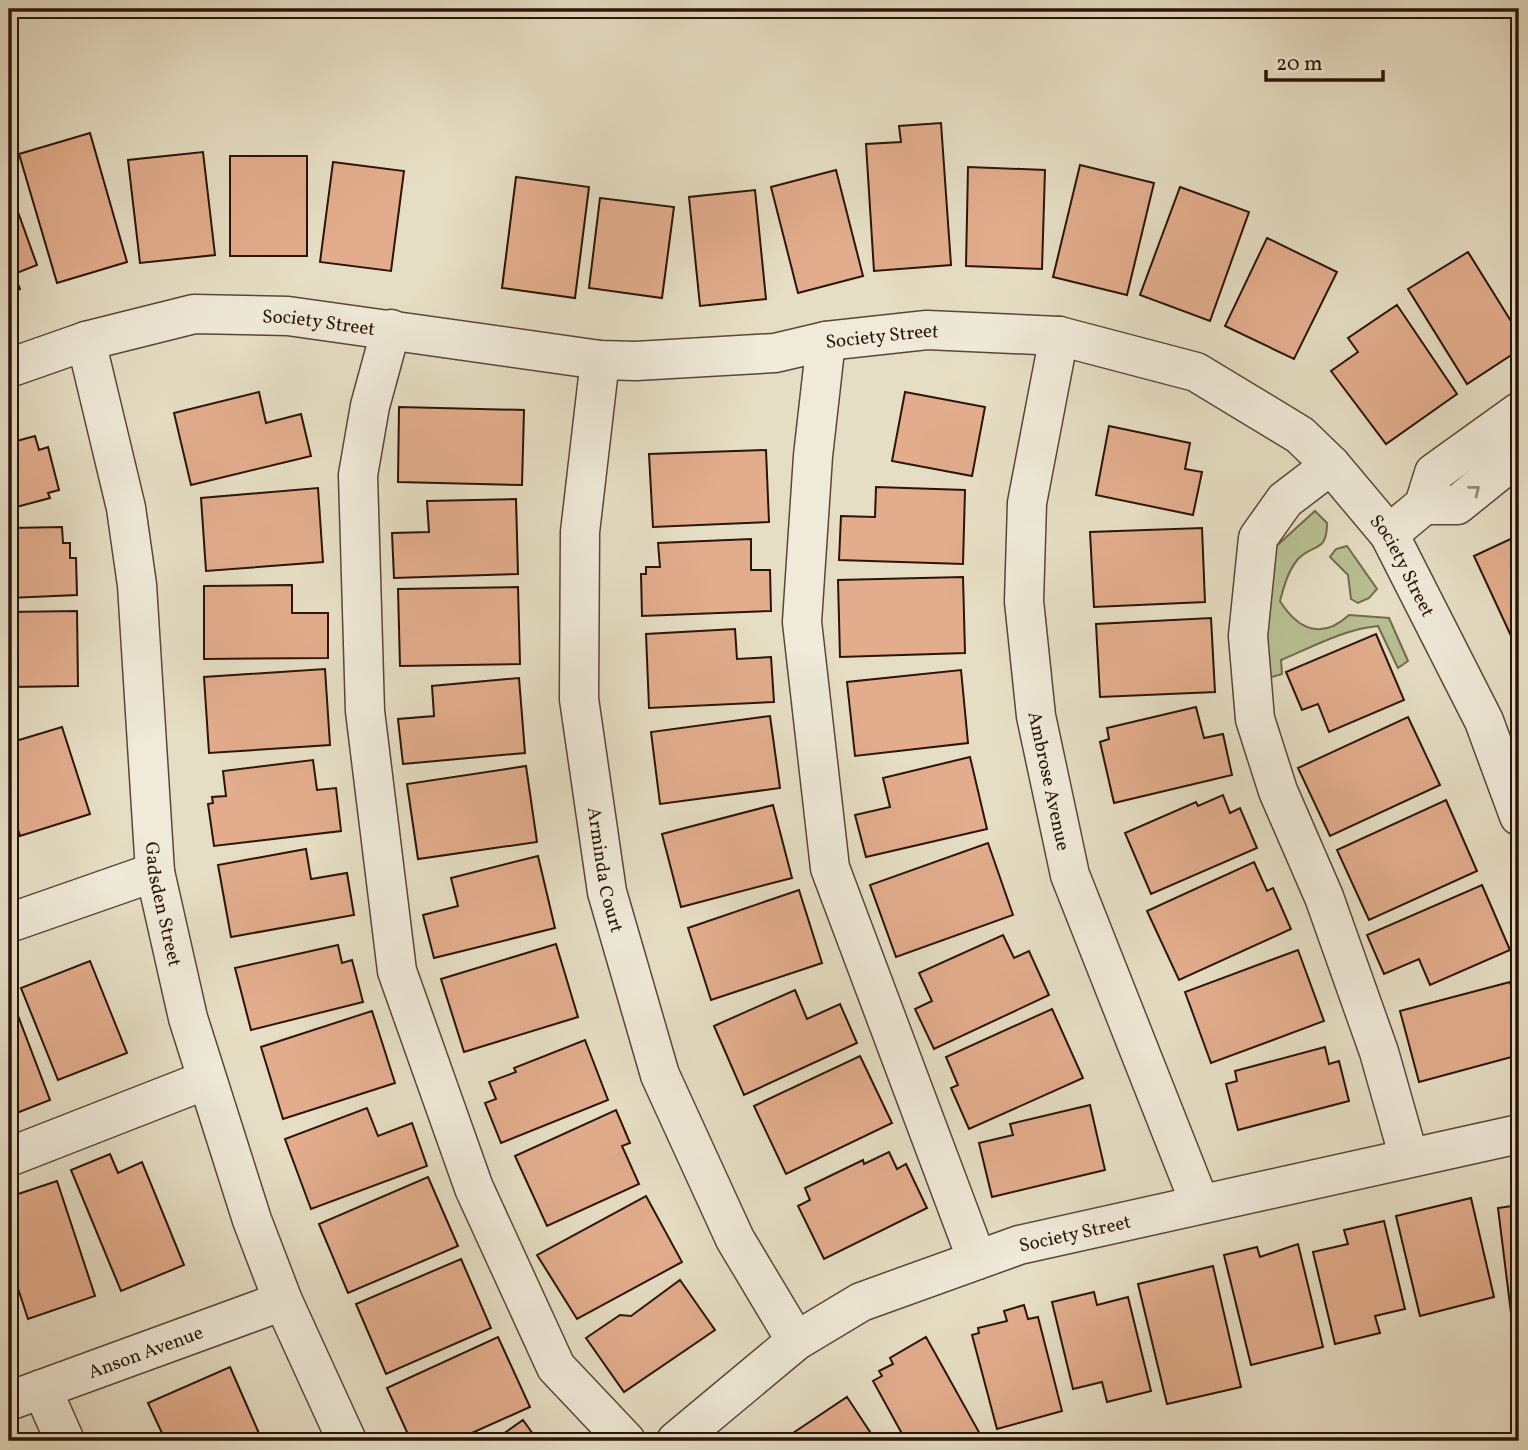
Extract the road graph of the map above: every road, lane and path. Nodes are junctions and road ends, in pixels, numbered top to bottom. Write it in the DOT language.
graph roads {
  1 [pos="391,329"];
  2 [pos="1059,336"];
  3 [pos="86,341"];
  4 [pos="826,341"];
  5 [pos="600,360"];
  6 [pos="9,368"];
  7 [pos="1514,437"];
  8 [pos="1331,465"];
  9 [pos="1390,534"];
  10 [pos="1519,816"];
  11 [pos="155,872"];
  12 [pos="9,923"];
  13 [pos="206,1080"];
  14 [pos="1519,1133"];
  15 [pos="9,1157"];
  16 [pos="1409,1158"];
  17 [pos="1200,1204"];
  18 [pos="977,1260"];
  19 [pos="283,1301"];
  20 [pos="796,1341"];
  21 [pos="25,1395"];
  22 [pos="65,1441"];
  23 [pos="347,1441"];
  24 [pos="626,1441"];
  25 [pos="676,1441"];
  1 -- 3 [label="street, Society Street"];
  1 -- 5 [label="street, Society Street"];
  1 -- 24 [label="street"];
  2 -- 4 [label="street, Society Street"];
  2 -- 8 [label="street, Society Street"];
  2 -- 17 [label="street, Ambrose Avenue"];
  3 -- 6 [label="street, Society Street"];
  3 -- 11 [label="street, Gadsden Street"];
  4 -- 5 [label="street, Society Street"];
  4 -- 18 [label="street"];
  5 -- 20 [label="street, Arminda Court"];
  7 -- 9 [label="street"];
  8 -- 9 [label="street, Society Street"];
  8 -- 16 [label="street"];
  9 -- 10 [label="street, Society Street"];
  11 -- 12 [label="street"];
  11 -- 13 [label="street, Gadsden Street"];
  13 -- 15 [label="street"];
  13 -- 19 [label="street, Gadsden Street"];
  14 -- 16 [label="street, Society Street"];
  16 -- 17 [label="street, Society Street"];
  17 -- 18 [label="street, Society Street"];
  18 -- 20 [label="street, Society Street"];
  19 -- 21 [label="street, Anson Avenue"];
  19 -- 23 [label="street, Gadsden Street"];
  20 -- 25 [label="street, Society Street"];
  21 -- 22 [label="street"];
}
